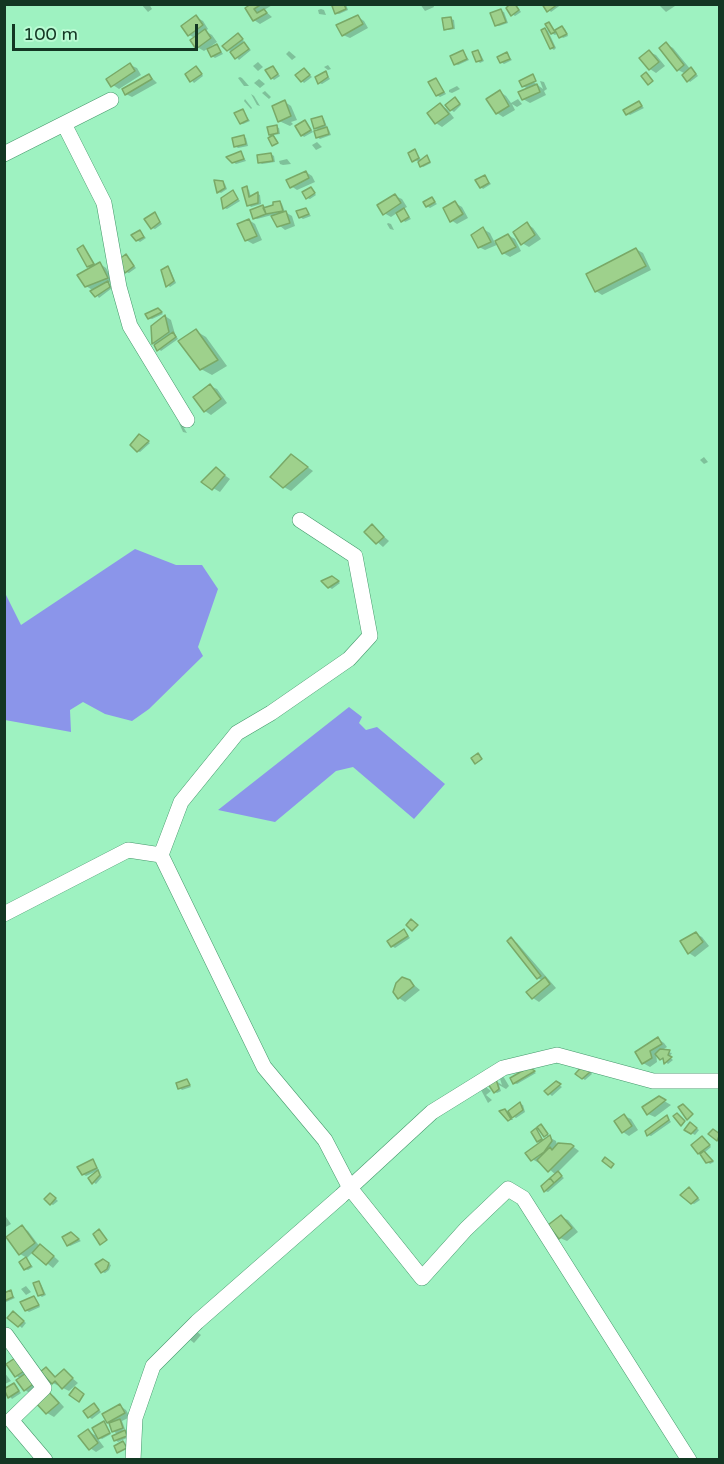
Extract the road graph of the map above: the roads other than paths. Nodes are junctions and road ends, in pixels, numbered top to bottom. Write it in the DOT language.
graph roads {
  1 [pos="111,100"];
  2 [pos="64,124"];
  3 [pos="4,154"];
  4 [pos="187,420"];
  5 [pos="300,520"];
  6 [pos="161,855"];
  7 [pos="4,914"];
  8 [pos="720,1081"];
  9 [pos="350,1188"];
  10 [pos="4,1336"];
  11 [pos="45,1460"];
  12 [pos="133,1460"];
  13 [pos="689,1460"];
  1 -- 2 [label="street"];
  2 -- 3 [label="street"];
  2 -- 4 [label="street"];
  5 -- 6 [label="street"];
  6 -- 7 [label="street"];
  6 -- 9 [label="street"];
  8 -- 9 [label="street"];
  9 -- 12 [label="street"];
  9 -- 13 [label="street"];
  10 -- 11 [label="street"];
}
